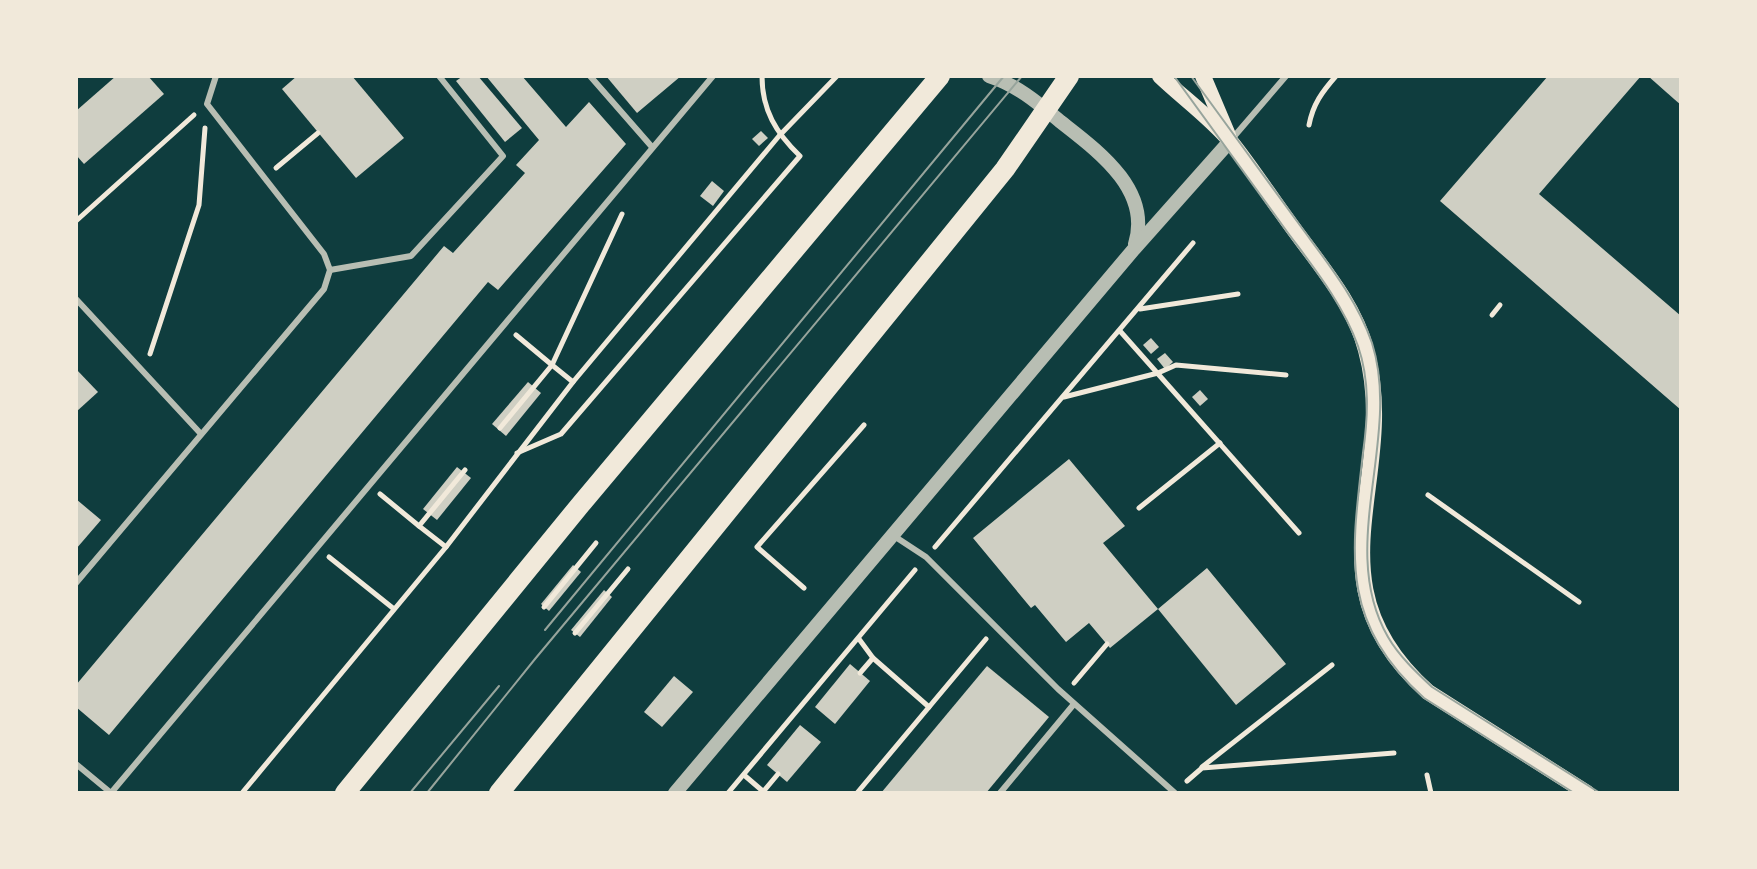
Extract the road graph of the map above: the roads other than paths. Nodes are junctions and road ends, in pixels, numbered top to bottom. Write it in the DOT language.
graph roads {
  1 [pos="216,76"];
  2 [pos="439,76"];
  3 [pos="590,76"];
  4 [pos="713,76"];
  5 [pos="989,76"];
  6 [pos="1069,76"];
  7 [pos="1160,76"];
  8 [pos="1203,76"];
  9 [pos="1286,76"];
  10 [pos="943,78"];
  11 [pos="1046,110"];
  12 [pos="1230,141"];
  13 [pos="652,147"];
  14 [pos="1134,249"];
  15 [pos="330,270"];
  16 [pos="76,299"];
  17 [pos="201,434"];
  18 [pos="894,536"];
  19 [pos="76,583"];
  20 [pos="1074,704"];
  21 [pos="76,764"];
  22 [pos="1174,792"];
  23 [pos="111,793"];
  24 [pos="345,793"];
  25 [pos="499,793"];
  26 [pos="675,793"];
  27 [pos="1000,793"];
  28 [pos="1587,793"];
  1 -- 15 [label="lane"];
  2 -- 15 [label="lane"];
  3 -- 13 [label="lane"];
  4 -- 13 [label="lane"];
  5 -- 11 [label="street"];
  6 -- 11 [label="main road"];
  7 -- 12 [label="main road"];
  8 -- 12 [label="main road"];
  9 -- 12 [label="lane"];
  10 -- 24 [label="main road"];
  11 -- 14 [label="street"];
  11 -- 25 [label="main road"];
  12 -- 14 [label="street"];
  12 -- 28 [label="main road"];
  13 -- 23 [label="lane"];
  14 -- 18 [label="street"];
  15 -- 17 [label="lane"];
  16 -- 17 [label="lane"];
  17 -- 19 [label="lane"];
  18 -- 20 [label="lane"];
  18 -- 26 [label="street"];
  20 -- 22 [label="lane"];
  20 -- 27 [label="lane"];
  21 -- 23 [label="lane"];
}
